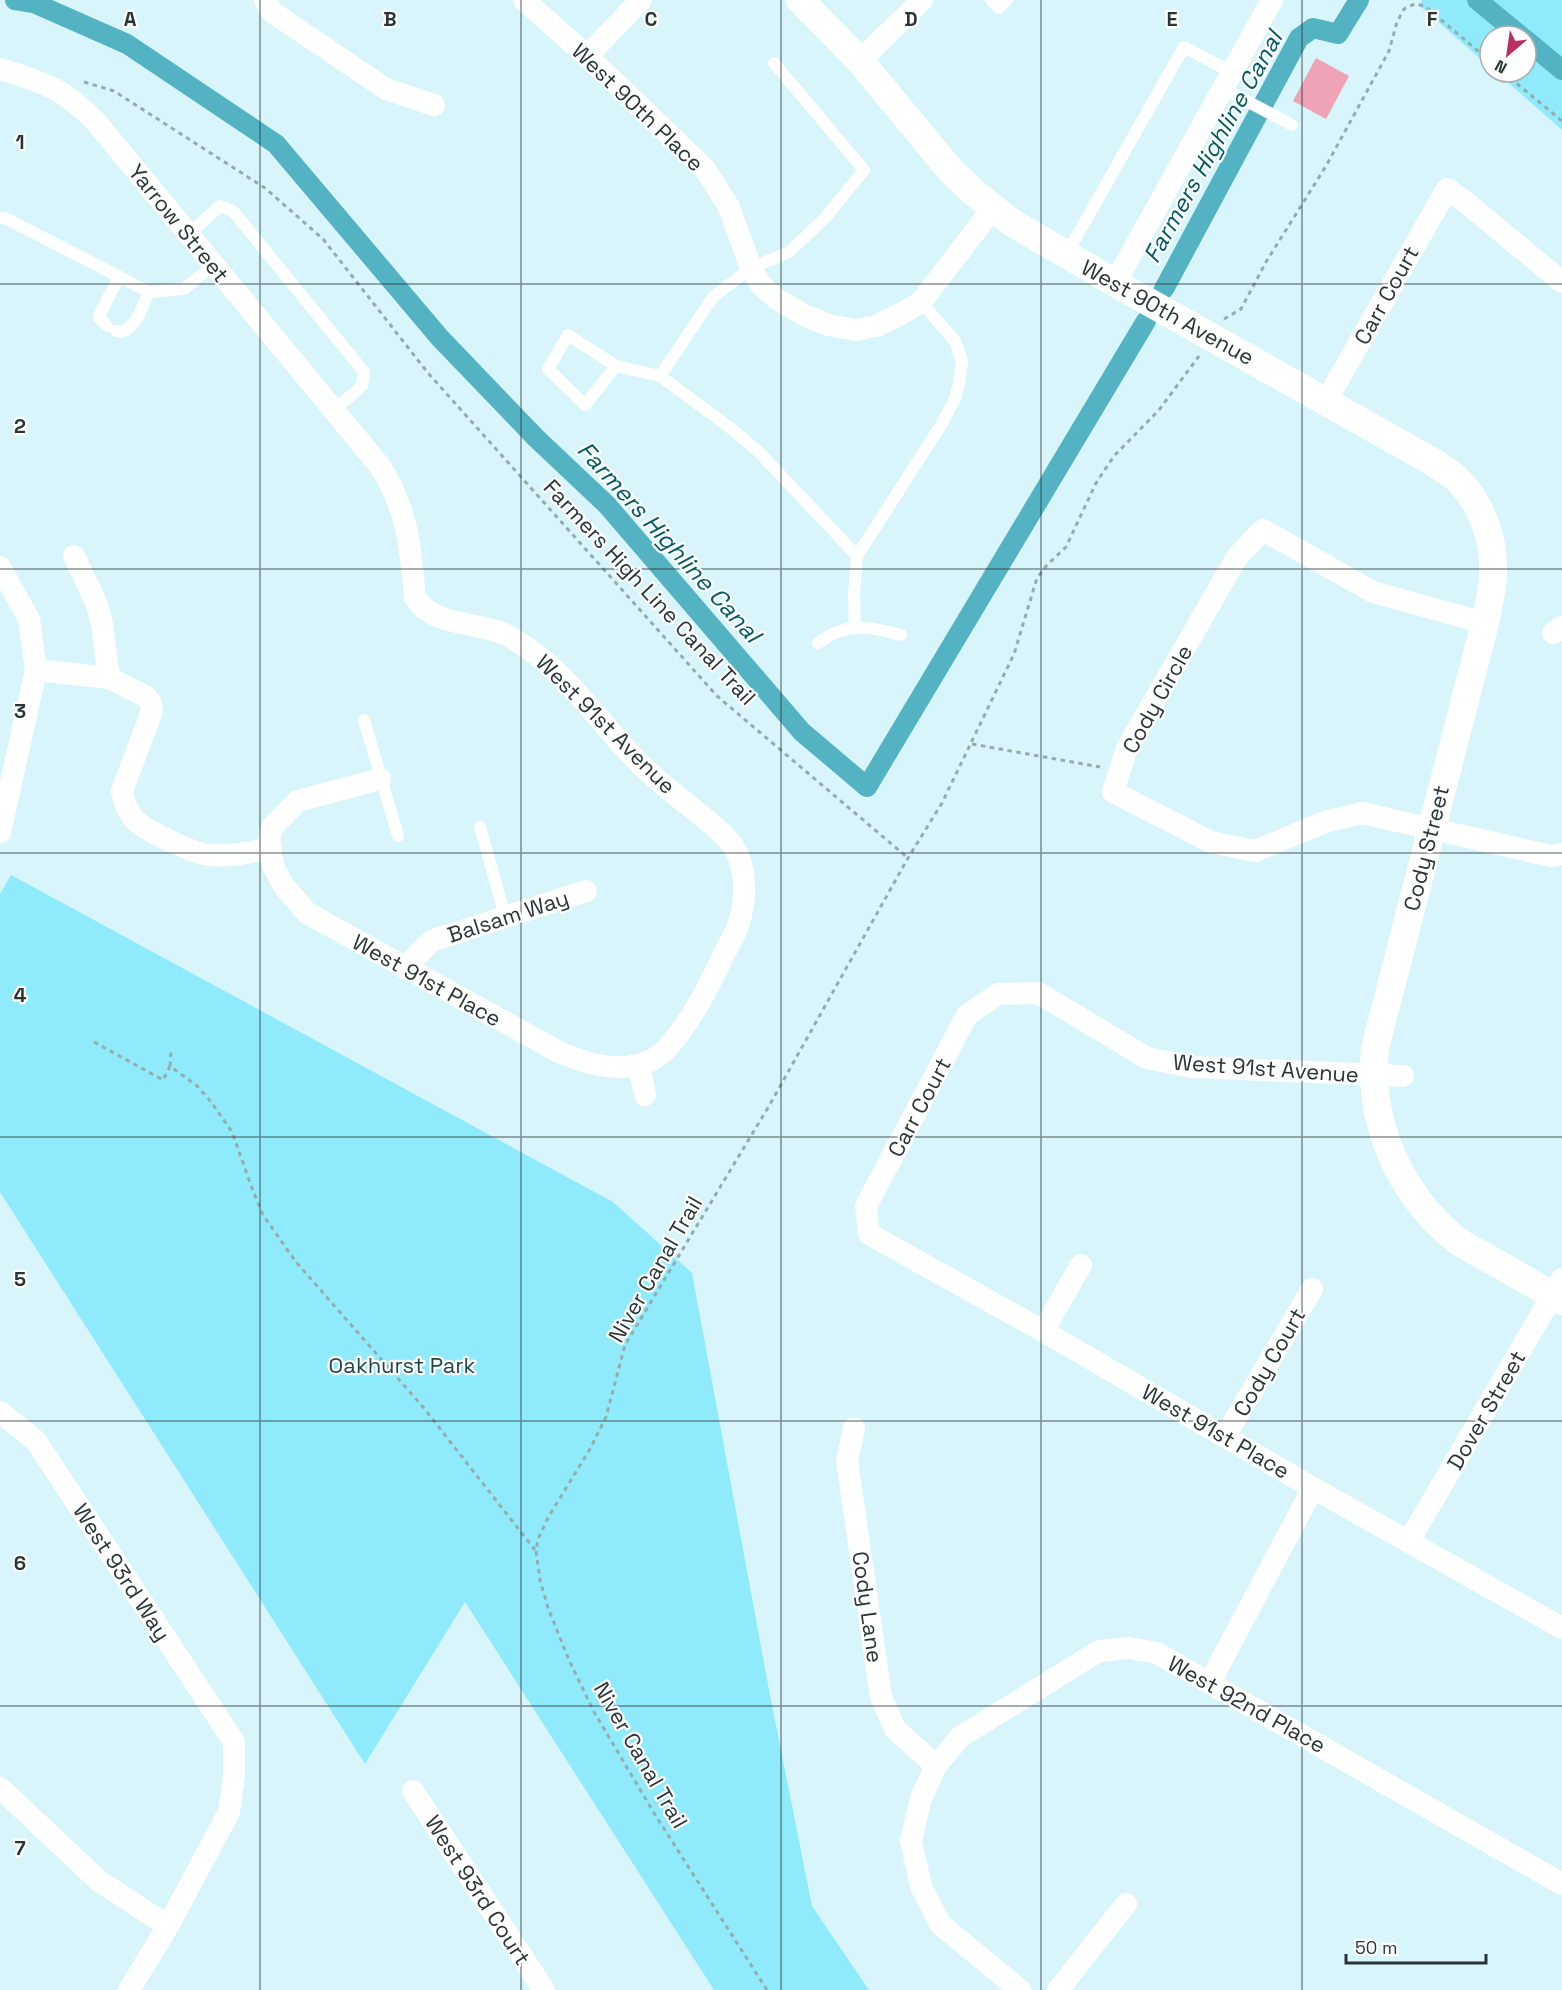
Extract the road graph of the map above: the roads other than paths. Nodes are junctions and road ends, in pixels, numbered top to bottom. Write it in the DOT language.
graph roads {
  1 [pos="265,0"];
  2 [pos="524,0"];
  3 [pos="641,0"];
  4 [pos="800,0"];
  5 [pos="922,0"];
  6 [pos="991,0"];
  7 [pos="1007,0"];
  8 [pos="1272,0"];
  9 [pos="587,56"];
  10 [pos="860,62"];
  11 [pos="774,63"];
  12 [pos="0,69"];
  13 [pos="1229,81"];
  14 [pos="434,105"];
  15 [pos="1292,125"];
  16 [pos="993,208"];
  17 [pos="0,218"];
  18 [pos="189,235"];
  19 [pos="1066,255"];
  20 [pos="213,265"];
  21 [pos="751,268"];
  22 [pos="119,277"];
  23 [pos="1562,282"];
  24 [pos="1115,283"];
  25 [pos="149,292"];
  26 [pos="921,302"];
  27 [pos="616,366"];
  28 [pos="660,376"];
  29 [pos="1326,401"];
  30 [pos="334,410"];
  31 [pos="74,556"];
  32 [pos="857,556"];
  33 [pos="0,567"];
  34 [pos="1485,623"];
  35 [pos="855,627"];
  36 [pos="901,635"];
  37 [pos="818,643"];
  38 [pos="36,670"];
  39 [pos="109,678"];
  40 [pos="364,720"];
  41 [pos="380,779"];
  42 [pos="480,827"];
  43 [pos="1431,829"];
  44 [pos="0,832"];
  45 [pos="398,836"];
  46 [pos="270,849"];
  47 [pos="1562,854"];
  48 [pos="586,891"];
  49 [pos="505,916"];
  50 [pos="405,968"];
  51 [pos="998,994"];
  52 [pos="629,1066"];
  53 [pos="1373,1074"];
  54 [pos="1403,1076"];
  55 [pos="645,1095"];
  56 [pos="869,1234"];
  57 [pos="1081,1265"];
  58 [pos="1312,1289"];
  59 [pos="1559,1292"];
  60 [pos="1043,1331"];
  61 [pos="0,1412"];
  62 [pos="854,1428"];
  63 [pos="1226,1436"];
  64 [pos="1313,1488"];
  65 [pos="1409,1541"];
  66 [pos="1562,1628"];
  67 [pos="1210,1682"];
  68 [pos="936,1766"];
  69 [pos="0,1788"];
  70 [pos="413,1791"];
  71 [pos="1562,1884"];
  72 [pos="1126,1904"];
  73 [pos="168,1926"];
  74 [pos="129,1990"];
  75 [pos="544,1990"];
  76 [pos="1020,1990"];
  77 [pos="1058,1990"];
  1 -- 14 [label="street"];
  2 -- 9 [label="street, West 90th Place"];
  3 -- 9 [label="street"];
  4 -- 10 [label="street, West 90th Avenue"];
  5 -- 10 [label="street"];
  6 -- 7 [label="lane"];
  8 -- 13 [label="street"];
  9 -- 21 [label="street, West 90th Place"];
  10 -- 16 [label="street, West 90th Avenue"];
  11 -- 21 [label="lane"];
  12 -- 18 [label="street, Yarrow Street"];
  13 -- 15 [label="lane"];
  13 -- 19 [label="lane"];
  13 -- 24 [label="street"];
  16 -- 19 [label="street, West 90th Avenue"];
  16 -- 26 [label="street, West 90th Place"];
  17 -- 22 [label="lane"];
  18 -- 20 [label="street, Yarrow Street"];
  18 -- 30 [label="lane"];
  19 -- 24 [label="street, West 90th Avenue"];
  20 -- 25 [label="lane"];
  20 -- 30 [label="street, Yarrow Street"];
  21 -- 26 [label="street, West 90th Place"];
  21 -- 28 [label="lane"];
  22 -- 25 [label="lane"];
  22 -- 25 [label="lane"];
  23 -- 29 [label="street, Carr Court"];
  24 -- 29 [label="street, West 90th Avenue"];
  26 -- 32 [label="lane"];
  27 -- 27 [label="lane"];
  27 -- 28 [label="lane"];
  28 -- 32 [label="lane"];
  29 -- 34 [label="street, West 90th Avenue"];
  30 -- 52 [label="street, West 91st Avenue"];
  31 -- 39 [label="street"];
  32 -- 35 [label="lane"];
  33 -- 38 [label="street"];
  34 -- 43 [label="street, Cody Street"];
  34 -- 43 [label="street, Cody Circle"];
  35 -- 36 [label="lane"];
  35 -- 37 [label="lane"];
  38 -- 39 [label="street"];
  38 -- 44 [label="street"];
  39 -- 46 [label="street"];
  40 -- 41 [label="lane"];
  41 -- 45 [label="lane"];
  41 -- 46 [label="street"];
  42 -- 49 [label="lane"];
  43 -- 47 [label="street"];
  43 -- 53 [label="street, Cody Street"];
  46 -- 50 [label="street, West 91st Place"];
  48 -- 49 [label="street, Balsam Way"];
  49 -- 50 [label="street, Balsam Way"];
  50 -- 52 [label="street, West 91st Place"];
  51 -- 53 [label="street, West 91st Avenue"];
  51 -- 56 [label="street, Carr Court"];
  52 -- 55 [label="street"];
  53 -- 54 [label="street, West 91st Avenue"];
  53 -- 59 [label="street, West 91st Avenue"];
  56 -- 60 [label="street, West 91st Place"];
  57 -- 60 [label="street"];
  58 -- 63 [label="street, Cody Court"];
  59 -- 65 [label="street, Dover Street"];
  60 -- 63 [label="street, West 91st Place"];
  61 -- 73 [label="street, West 93rd Way"];
  62 -- 68 [label="street, Cody Lane"];
  63 -- 64 [label="street, West 91st Place"];
  64 -- 65 [label="street, West 91st Place"];
  64 -- 67 [label="street"];
  65 -- 66 [label="street, West 91st Place"];
  67 -- 68 [label="street, West 92nd Place"];
  67 -- 71 [label="street, West 92nd Place"];
  68 -- 76 [label="street, West 92nd Place"];
  69 -- 73 [label="street"];
  70 -- 75 [label="street, West 93rd Court"];
  72 -- 77 [label="street"];
  73 -- 74 [label="street"];
}
